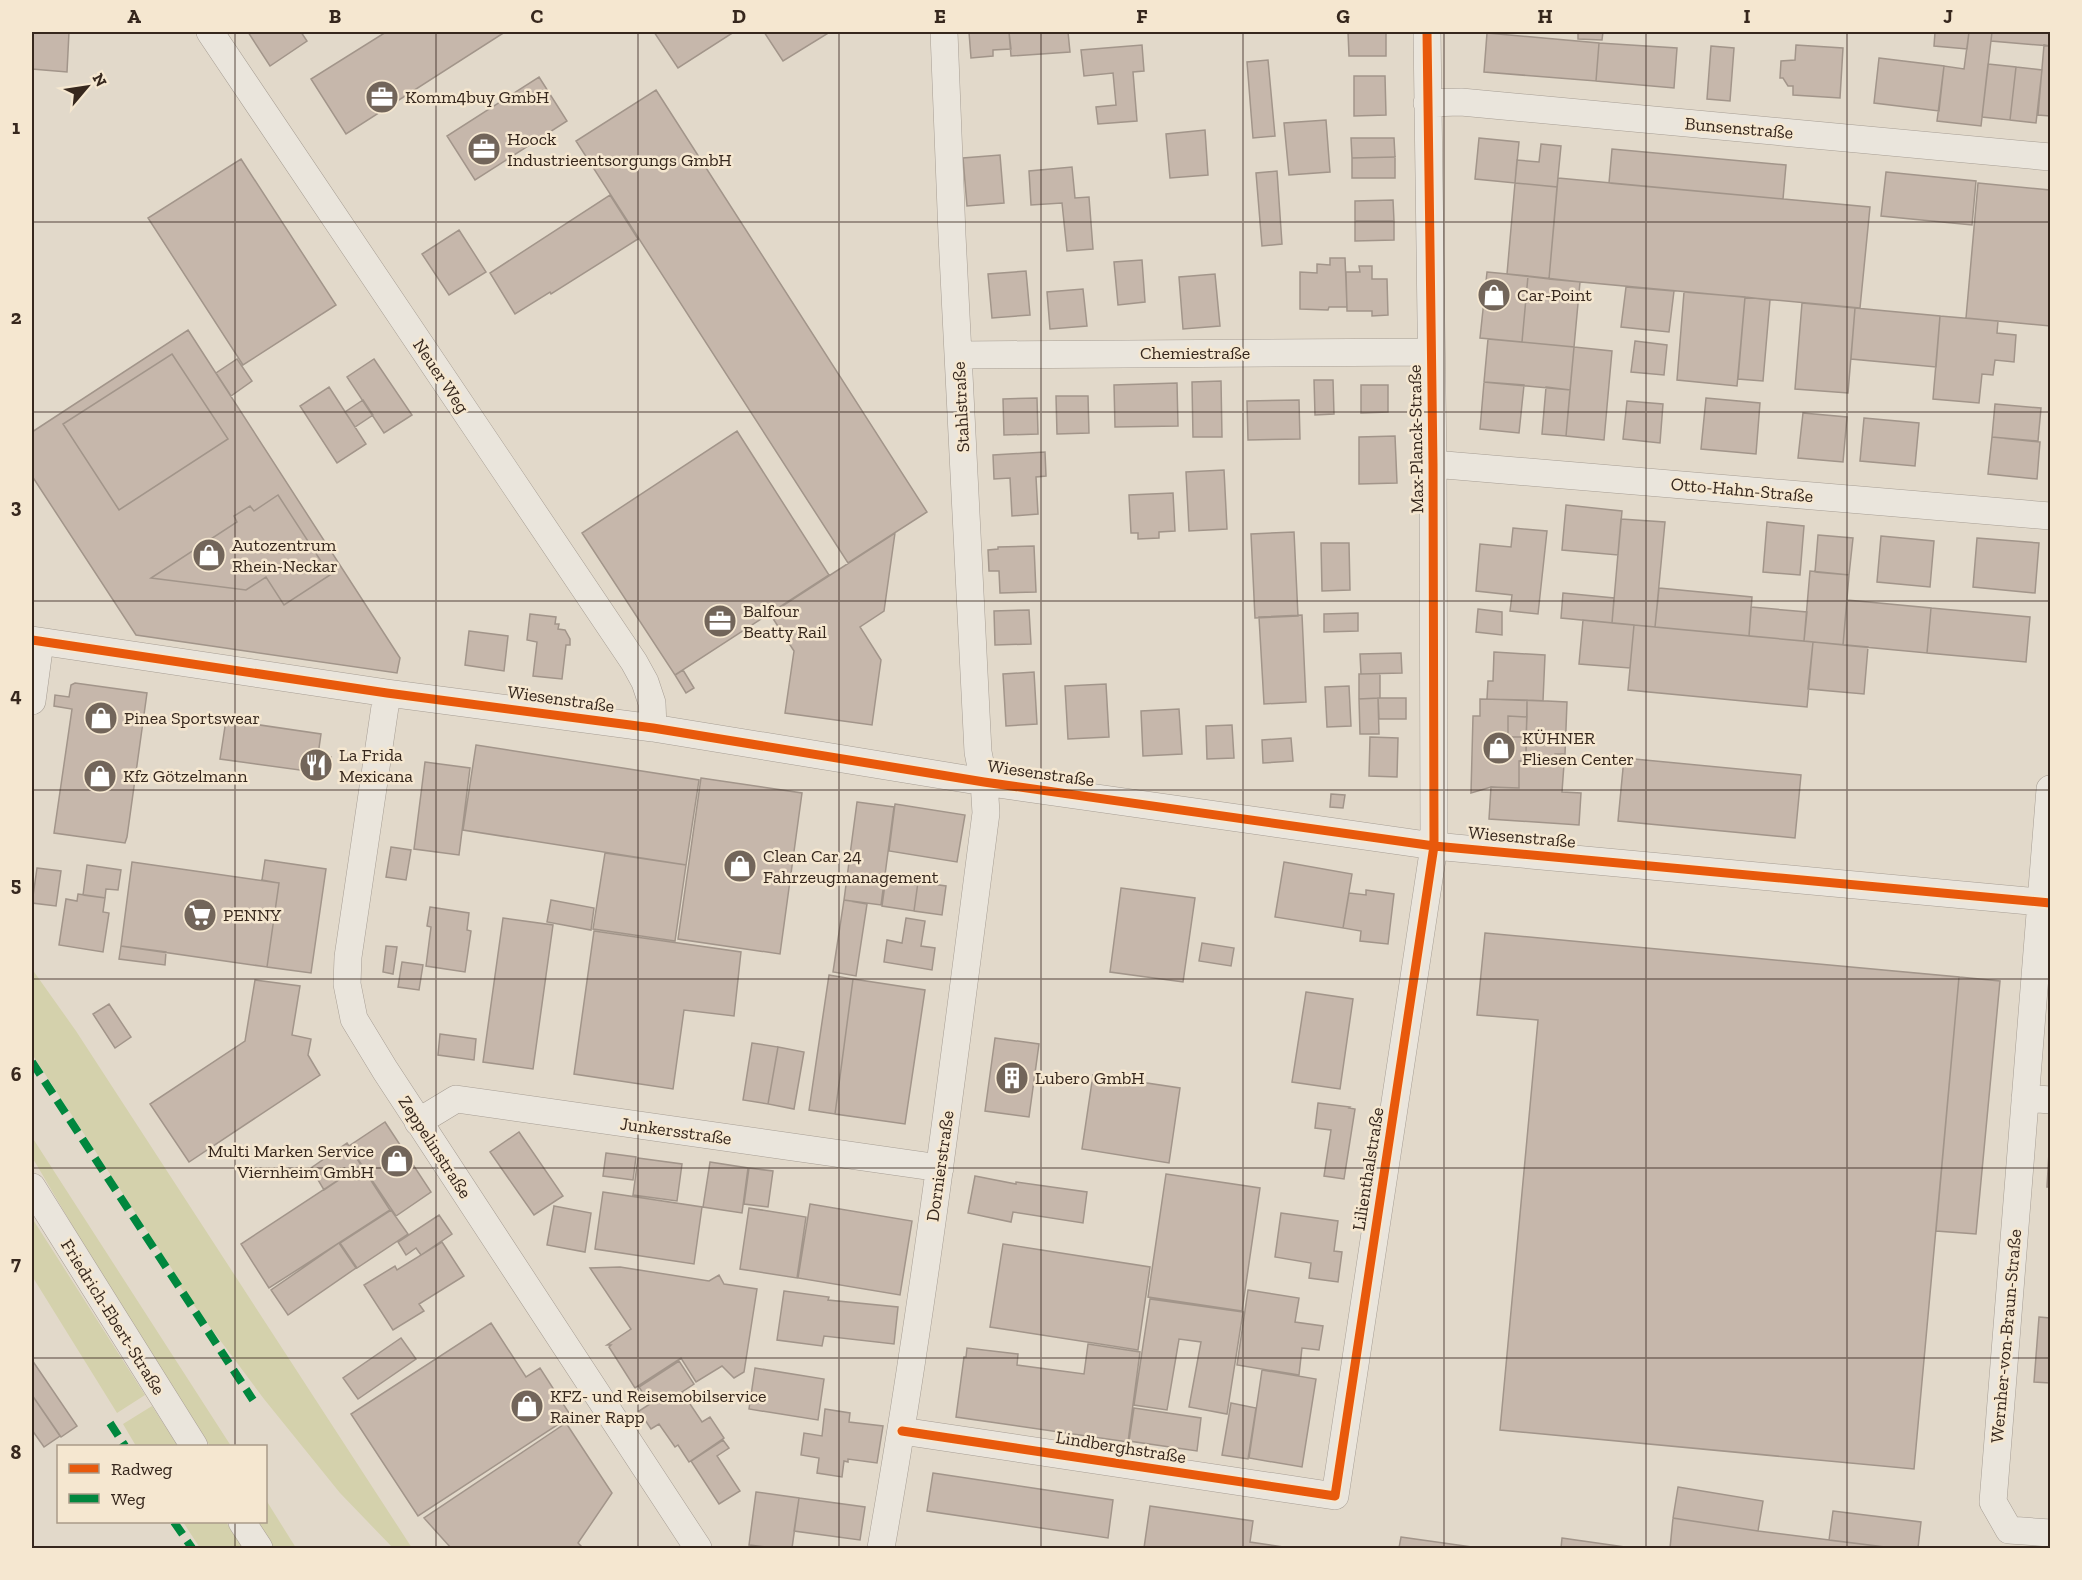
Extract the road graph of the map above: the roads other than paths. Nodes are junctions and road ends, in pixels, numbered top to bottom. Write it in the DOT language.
graph roads {
  1 [pos="210,32"];
  2 [pos="944,32"];
  3 [pos="1427,32"];
  4 [pos="1427,103"];
  5 [pos="2050,157"];
  6 [pos="1431,352"];
  7 [pos="958,355"];
  8 [pos="1433,464"];
  9 [pos="2050,516"];
  10 [pos="36,641"];
  11 [pos="387,693"];
  12 [pos="32,700"];
  13 [pos="653,728"];
  14 [pos="984,782"];
  15 [pos="2050,789"];
  16 [pos="1434,846"];
  17 [pos="2046,903"];
  18 [pos="2038,1099"];
  19 [pos="418,1122"];
  20 [pos="940,1168"];
  21 [pos="32,1187"];
  22 [pos="902,1431"];
  23 [pos="193,1445"];
  24 [pos="1335,1496"];
  25 [pos="243,1523"];
  26 [pos="2050,1533"];
  27 [pos="260,1548"];
  28 [pos="698,1548"];
  29 [pos="881,1548"];
  1 -- 13 [label="street, Neuer Weg"];
  2 -- 7 [label="street, Stahlstraße"];
  3 -- 4 [label="street, Max-Planck-Straße"];
  4 -- 5 [label="street, Bunsenstraße"];
  4 -- 6 [label="street, Max-Planck-Straße"];
  6 -- 7 [label="street, Chemiestraße"];
  6 -- 8 [label="street, Max-Planck-Straße"];
  7 -- 14 [label="street, Stahlstraße"];
  8 -- 9 [label="street, Otto-Hahn-Straße"];
  8 -- 16 [label="street, Max-Planck-Straße"];
  10 -- 11 [label="street, Wiesenstraße"];
  10 -- 12 [label="street"];
  11 -- 13 [label="street, Wiesenstraße"];
  11 -- 19 [label="street, Zeppelinstraße"];
  13 -- 14 [label="street, Wiesenstraße"];
  14 -- 16 [label="street, Wiesenstraße"];
  14 -- 20 [label="street, Dornierstraße"];
  15 -- 17 [label="street, Wernher-von-Braun-Straße"];
  16 -- 17 [label="street, Wiesenstraße"];
  16 -- 24 [label="street, Lilienthalstraße"];
  17 -- 18 [label="street, Wernher-von-Braun-Straße"];
  18 -- 26 [label="street, Wernher-von-Braun-Straße"];
  19 -- 20 [label="street, Junkersstraße"];
  19 -- 28 [label="street, Zeppelinstraße"];
  20 -- 22 [label="street, Dornierstraße"];
  21 -- 23 [label="street, Friedrich-Ebert-Straße"];
  22 -- 24 [label="street, Lindberghstraße"];
  22 -- 29 [label="street, Dornierstraße"];
  25 -- 27 [label="street"];
}
